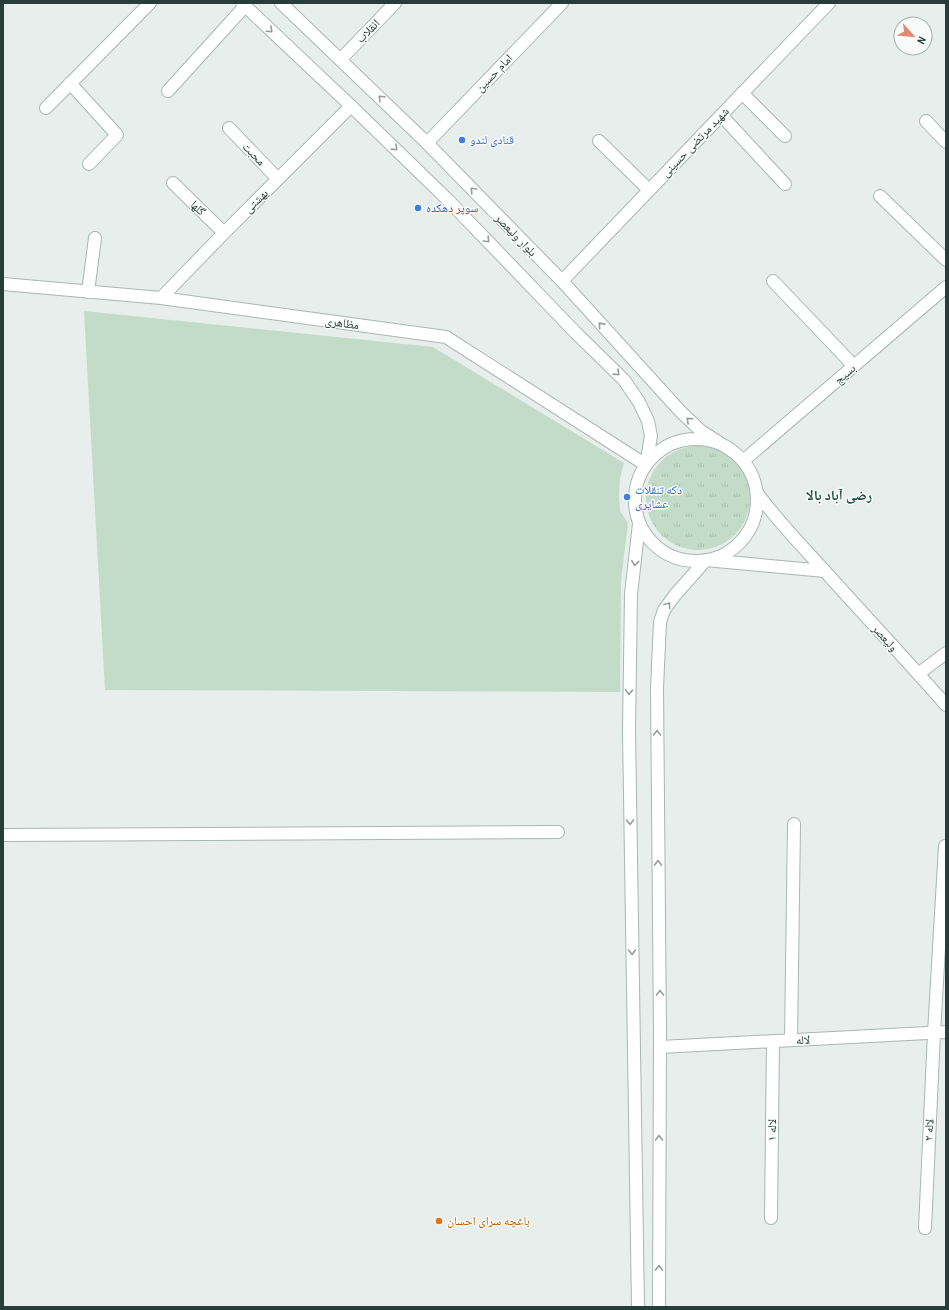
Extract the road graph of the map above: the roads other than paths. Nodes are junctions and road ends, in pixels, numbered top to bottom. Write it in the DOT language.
graph roads {
  1 [pos="150,3"];
  2 [pos="281,3"];
  3 [pos="395,3"];
  4 [pos="562,3"];
  5 [pos="829,3"];
  6 [pos="243,4"];
  7 [pos="341,59"];
  8 [pos="70,83"];
  9 [pos="168,91"];
  10 [pos="742,93"];
  11 [pos="351,106"];
  12 [pos="46,108"];
  13 [pos="721,115"];
  14 [pos="926,121"];
  15 [pos="229,128"];
  16 [pos="784,136"];
  17 [pos="599,141"];
  18 [pos="946,142"];
  19 [pos="427,143"];
  20 [pos="89,164"];
  21 [pos="278,179"];
  22 [pos="173,183"];
  23 [pos="785,184"];
  24 [pos="649,190"];
  25 [pos="880,196"];
  26 [pos="224,233"];
  27 [pos="96,238"];
  28 [pos="946,260"];
  29 [pos="562,281"];
  30 [pos="773,281"];
  31 [pos="3,284"];
  32 [pos="946,287"];
  33 [pos="88,292"];
  34 [pos="161,298"];
  35 [pos="854,366"];
  36 [pos="732,451"];
  37 [pos="743,461"];
  38 [pos="646,465"];
  39 [pos="756,493"];
  40 [pos="639,524"];
  41 [pos="706,560"];
  42 [pos="825,571"];
  43 [pos="946,653"];
  44 [pos="918,674"];
  45 [pos="946,705"];
  46 [pos="794,824"];
  47 [pos="558,832"];
  48 [pos="3,835"];
  49 [pos="945,846"];
  50 [pos="946,1032"];
  51 [pos="934,1033"];
  52 [pos="791,1040"];
  53 [pos="773,1041"];
  54 [pos="660,1047"];
  55 [pos="771,1218"];
  56 [pos="924,1228"];
  57 [pos="638,1307"];
  58 [pos="659,1307"];
  1 -- 8 [label="street"];
  2 -- 7 [label="street, بلوار ولیعصر"];
  3 -- 7 [label="street, انقلاب"];
  4 -- 19 [label="street, امام حسین"];
  5 -- 10 [label="street, شهید مرتضی حسینی"];
  6 -- 9 [label="street"];
  6 -- 11 [label="street, بلوار ولیعصر, one-way"];
  19 -- 7 [label="street, بلوار ولیعصر, one-way"];
  8 -- 12 [label="street"];
  8 -- 20 [label="street"];
  10 -- 13 [label="street, شهید مرتضی حسینی"];
  10 -- 16 [label="street"];
  11 -- 21 [label="street, بهشتی"];
  11 -- 38 [label="street, بلوار ولیعصر, one-way"];
  13 -- 23 [label="street"];
  13 -- 24 [label="street, شهید مرتضی حسینی"];
  14 -- 18 [label="street"];
  15 -- 21 [label="street, محبت"];
  17 -- 24 [label="street"];
  29 -- 19 [label="street, بلوار ولیعصر, one-way"];
  21 -- 26 [label="street, بهشتی"];
  22 -- 26 [label="street, گلها"];
  24 -- 29 [label="street, شهید مرتضی حسینی"];
  25 -- 28 [label="street"];
  26 -- 34 [label="street, بهشتی"];
  27 -- 33 [label="street"];
  36 -- 29 [label="street, بلوار ولیعصر, one-way"];
  30 -- 35 [label="street"];
  31 -- 33 [label="street, مظاهری"];
  32 -- 35 [label="street, بسیج"];
  33 -- 34 [label="street, مظاهری"];
  34 -- 38 [label="street, مظاهری"];
  35 -- 37 [label="street, بسیج"];
  36 -- 37 [label="street"];
  36 -- 38 [label="street"];
  37 -- 39 [label="street"];
  38 -- 40 [label="street"];
  39 -- 41 [label="street"];
  39 -- 42 [label="street, ولیعصر"];
  40 -- 41 [label="street"];
  40 -- 57 [label="street, one-way"];
  41 -- 42 [label="street"];
  54 -- 41 [label="street, one-way"];
  42 -- 44 [label="street, ولیعصر"];
  43 -- 44 [label="street"];
  44 -- 45 [label="street, ولیعصر"];
  46 -- 52 [label="street"];
  47 -- 48 [label="street"];
  49 -- 51 [label="street, لاله ۲"];
  50 -- 51 [label="street, لاله"];
  51 -- 52 [label="street, لاله"];
  51 -- 56 [label="street, لاله ۲"];
  52 -- 53 [label="street, لاله"];
  53 -- 54 [label="street, لاله"];
  53 -- 55 [label="street, لاله ۱"];
  58 -- 54 [label="street, one-way"];
}
